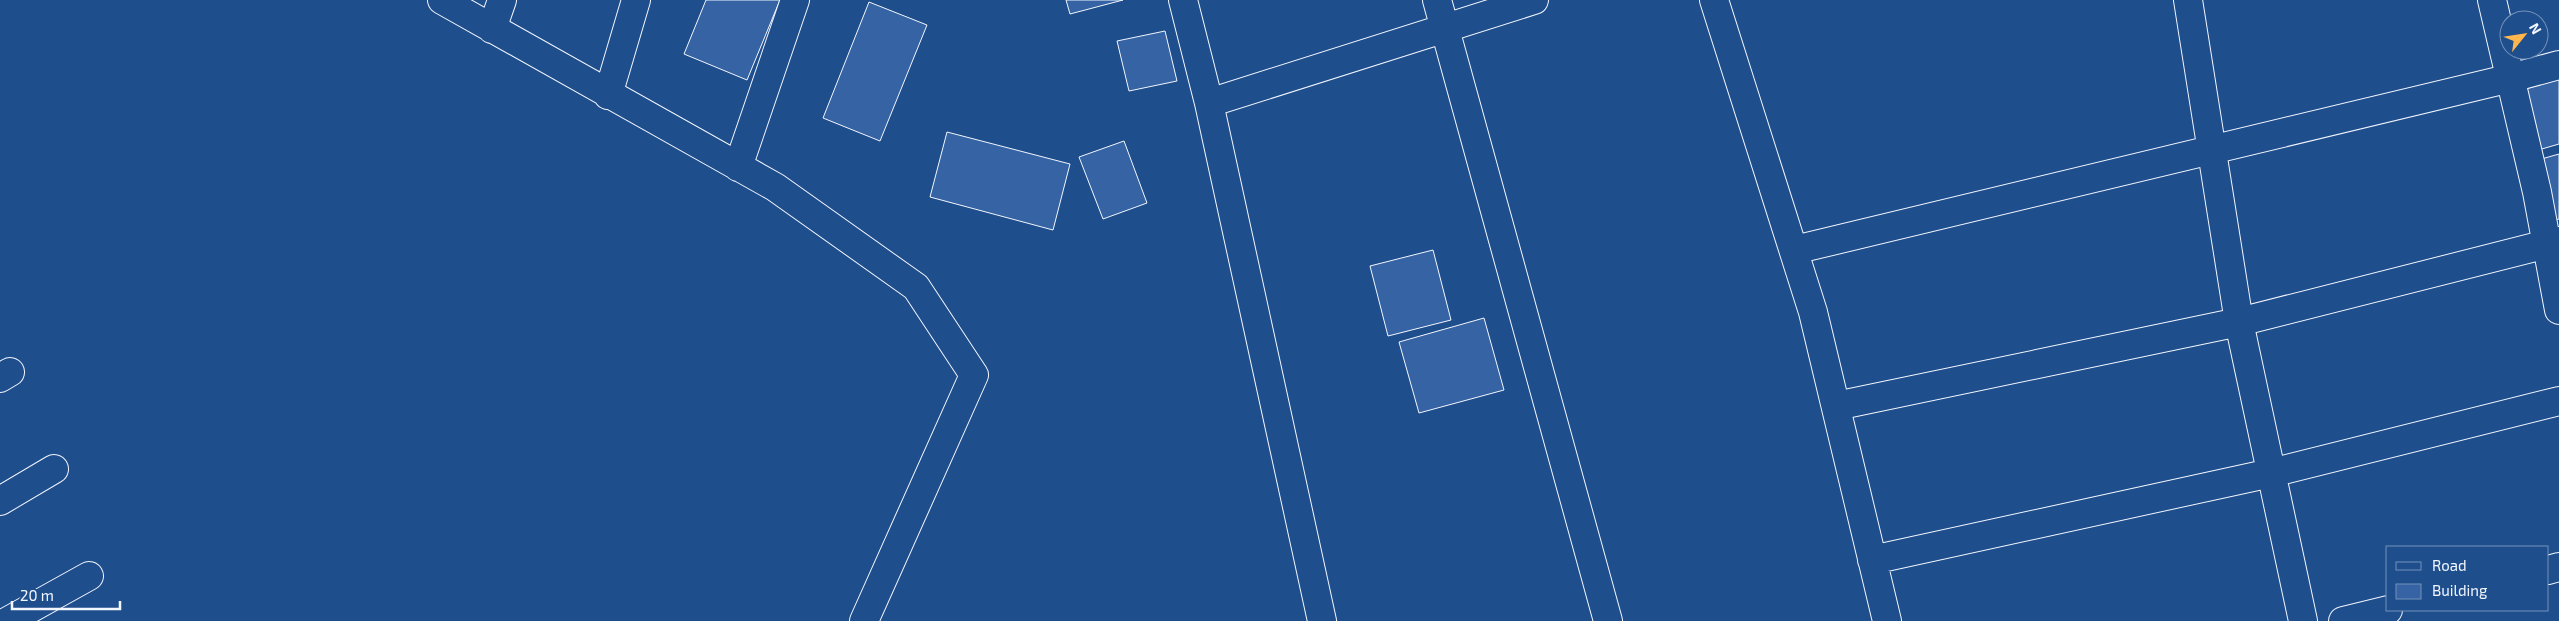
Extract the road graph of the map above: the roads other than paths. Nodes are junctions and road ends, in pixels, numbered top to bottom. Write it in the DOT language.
graph roads {
  1 [pos="442,0"];
  2 [pos="502,0"];
  3 [pos="636,0"];
  4 [pos="795,0"];
  5 [pos="1183,0"];
  6 [pos="1437,0"];
  7 [pos="1534,0"];
  8 [pos="1714,0"];
  9 [pos="2188,0"];
  10 [pos="2492,0"];
  11 [pos="492,29"];
  12 [pos="1446,29"];
  13 [pos="2559,65"];
  14 [pos="2511,78"];
  15 [pos="608,95"];
  16 [pos="1208,103"];
  17 [pos="2211,148"];
  18 [pos="738,167"];
  19 [pos="2553,242"];
  20 [pos="1794,250"];
  21 [pos="2559,310"];
  22 [pos="2239,322"];
  23 [pos="2559,401"];
  24 [pos="1836,406"];
  25 [pos="54,469"];
  26 [pos="2271,473"];
  27 [pos="0,501"];
  28 [pos="1872,560"];
  29 [pos="89,576"];
  30 [pos="2386,610"];
  31 [pos="8,621"];
  32 [pos="864,621"];
  33 [pos="1322,621"];
  34 [pos="1608,621"];
  35 [pos="1887,621"];
  36 [pos="2303,621"];
  37 [pos="2343,621"];
  1 -- 11 [label="street"];
  2 -- 11 [label="street"];
  3 -- 15 [label="street"];
  4 -- 18 [label="street"];
  5 -- 16 [label="street"];
  6 -- 12 [label="street"];
  7 -- 12 [label="street"];
  8 -- 20 [label="street"];
  9 -- 17 [label="street"];
  10 -- 14 [label="street"];
  11 -- 15 [label="street"];
  12 -- 16 [label="street"];
  12 -- 34 [label="street"];
  13 -- 14 [label="street"];
  14 -- 17 [label="street"];
  14 -- 19 [label="street"];
  15 -- 18 [label="street"];
  16 -- 33 [label="street"];
  17 -- 20 [label="street"];
  17 -- 22 [label="street"];
  18 -- 32 [label="street"];
  19 -- 21 [label="street"];
  19 -- 22 [label="street"];
  20 -- 24 [label="street"];
  22 -- 24 [label="street"];
  22 -- 26 [label="street"];
  23 -- 26 [label="street"];
  24 -- 28 [label="street"];
  25 -- 27 [label="street"];
  26 -- 28 [label="street"];
  26 -- 36 [label="street"];
  28 -- 35 [label="street"];
  29 -- 31 [label="street"];
  30 -- 37 [label="street"];
}
